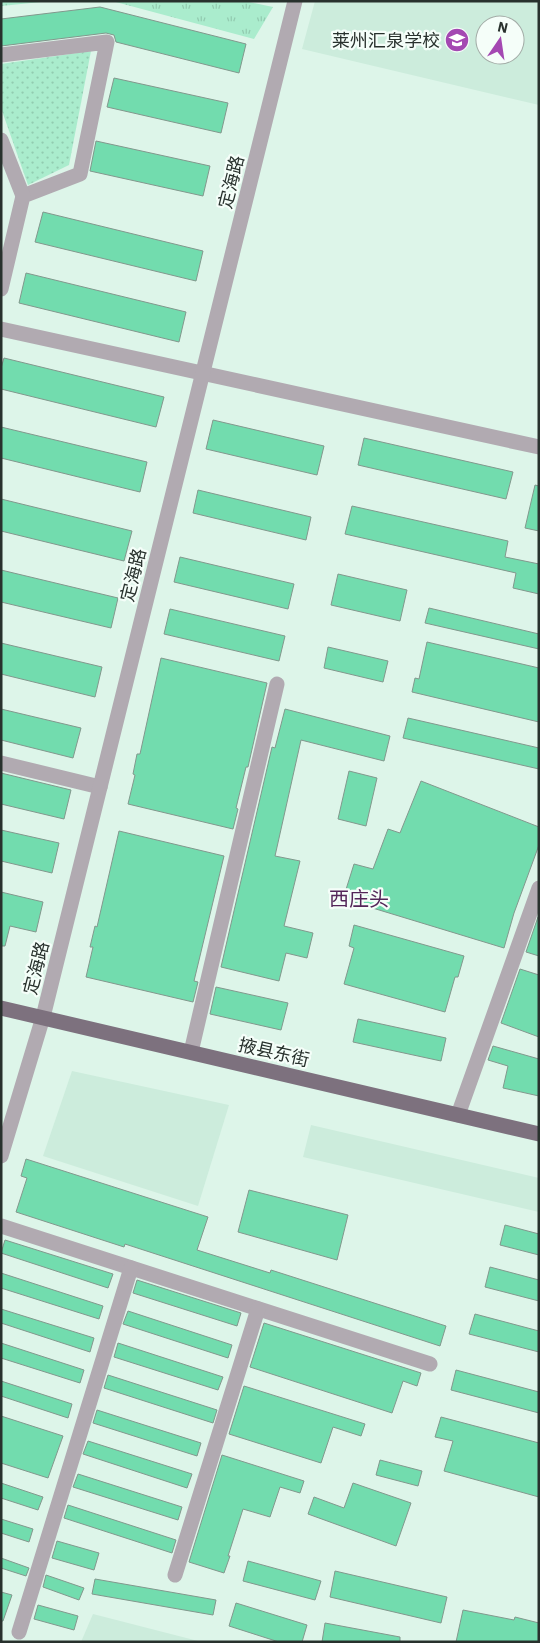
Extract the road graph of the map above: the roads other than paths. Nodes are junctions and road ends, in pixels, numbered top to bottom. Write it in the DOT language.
graph roads {
  1 [pos="295,1"];
  2 [pos="1,55"];
  3 [pos="1,140"];
  4 [pos="23,196"];
  5 [pos="1,289"];
  6 [pos="1,329"];
  7 [pos="203,374"];
  8 [pos="539,447"];
  9 [pos="277,684"];
  10 [pos="1,763"];
  11 [pos="100,787"];
  12 [pos="539,888"];
  13 [pos="1,1008"];
  14 [pos="43,1017"];
  15 [pos="192,1052"];
  16 [pos="458,1115"];
  17 [pos="539,1134"];
  18 [pos="1,1156"];
  19 [pos="1,1226"];
  20 [pos="131,1268"];
  21 [pos="258,1309"];
  22 [pos="430,1364"];
  23 [pos="175,1575"];
  24 [pos="19,1632"];
  1 -- 7 [label="street, 定海路"];
  2 -- 4 [label="street"];
  3 -- 4 [label="street"];
  4 -- 5 [label="street"];
  6 -- 7 [label="street"];
  7 -- 8 [label="street"];
  7 -- 11 [label="street, 定海路"];
  9 -- 15 [label="street"];
  10 -- 11 [label="street"];
  11 -- 14 [label="street, 定海路"];
  12 -- 16 [label="street"];
  13 -- 14 [label="main road, 掖县东街"];
  14 -- 15 [label="main road, 掖县东街"];
  14 -- 18 [label="street, 定海路"];
  15 -- 16 [label="main road, 掖县东街"];
  16 -- 17 [label="main road, 掖县东街"];
  19 -- 20 [label="street"];
  20 -- 21 [label="street"];
  20 -- 24 [label="street"];
  21 -- 22 [label="street"];
  21 -- 23 [label="street"];
}
